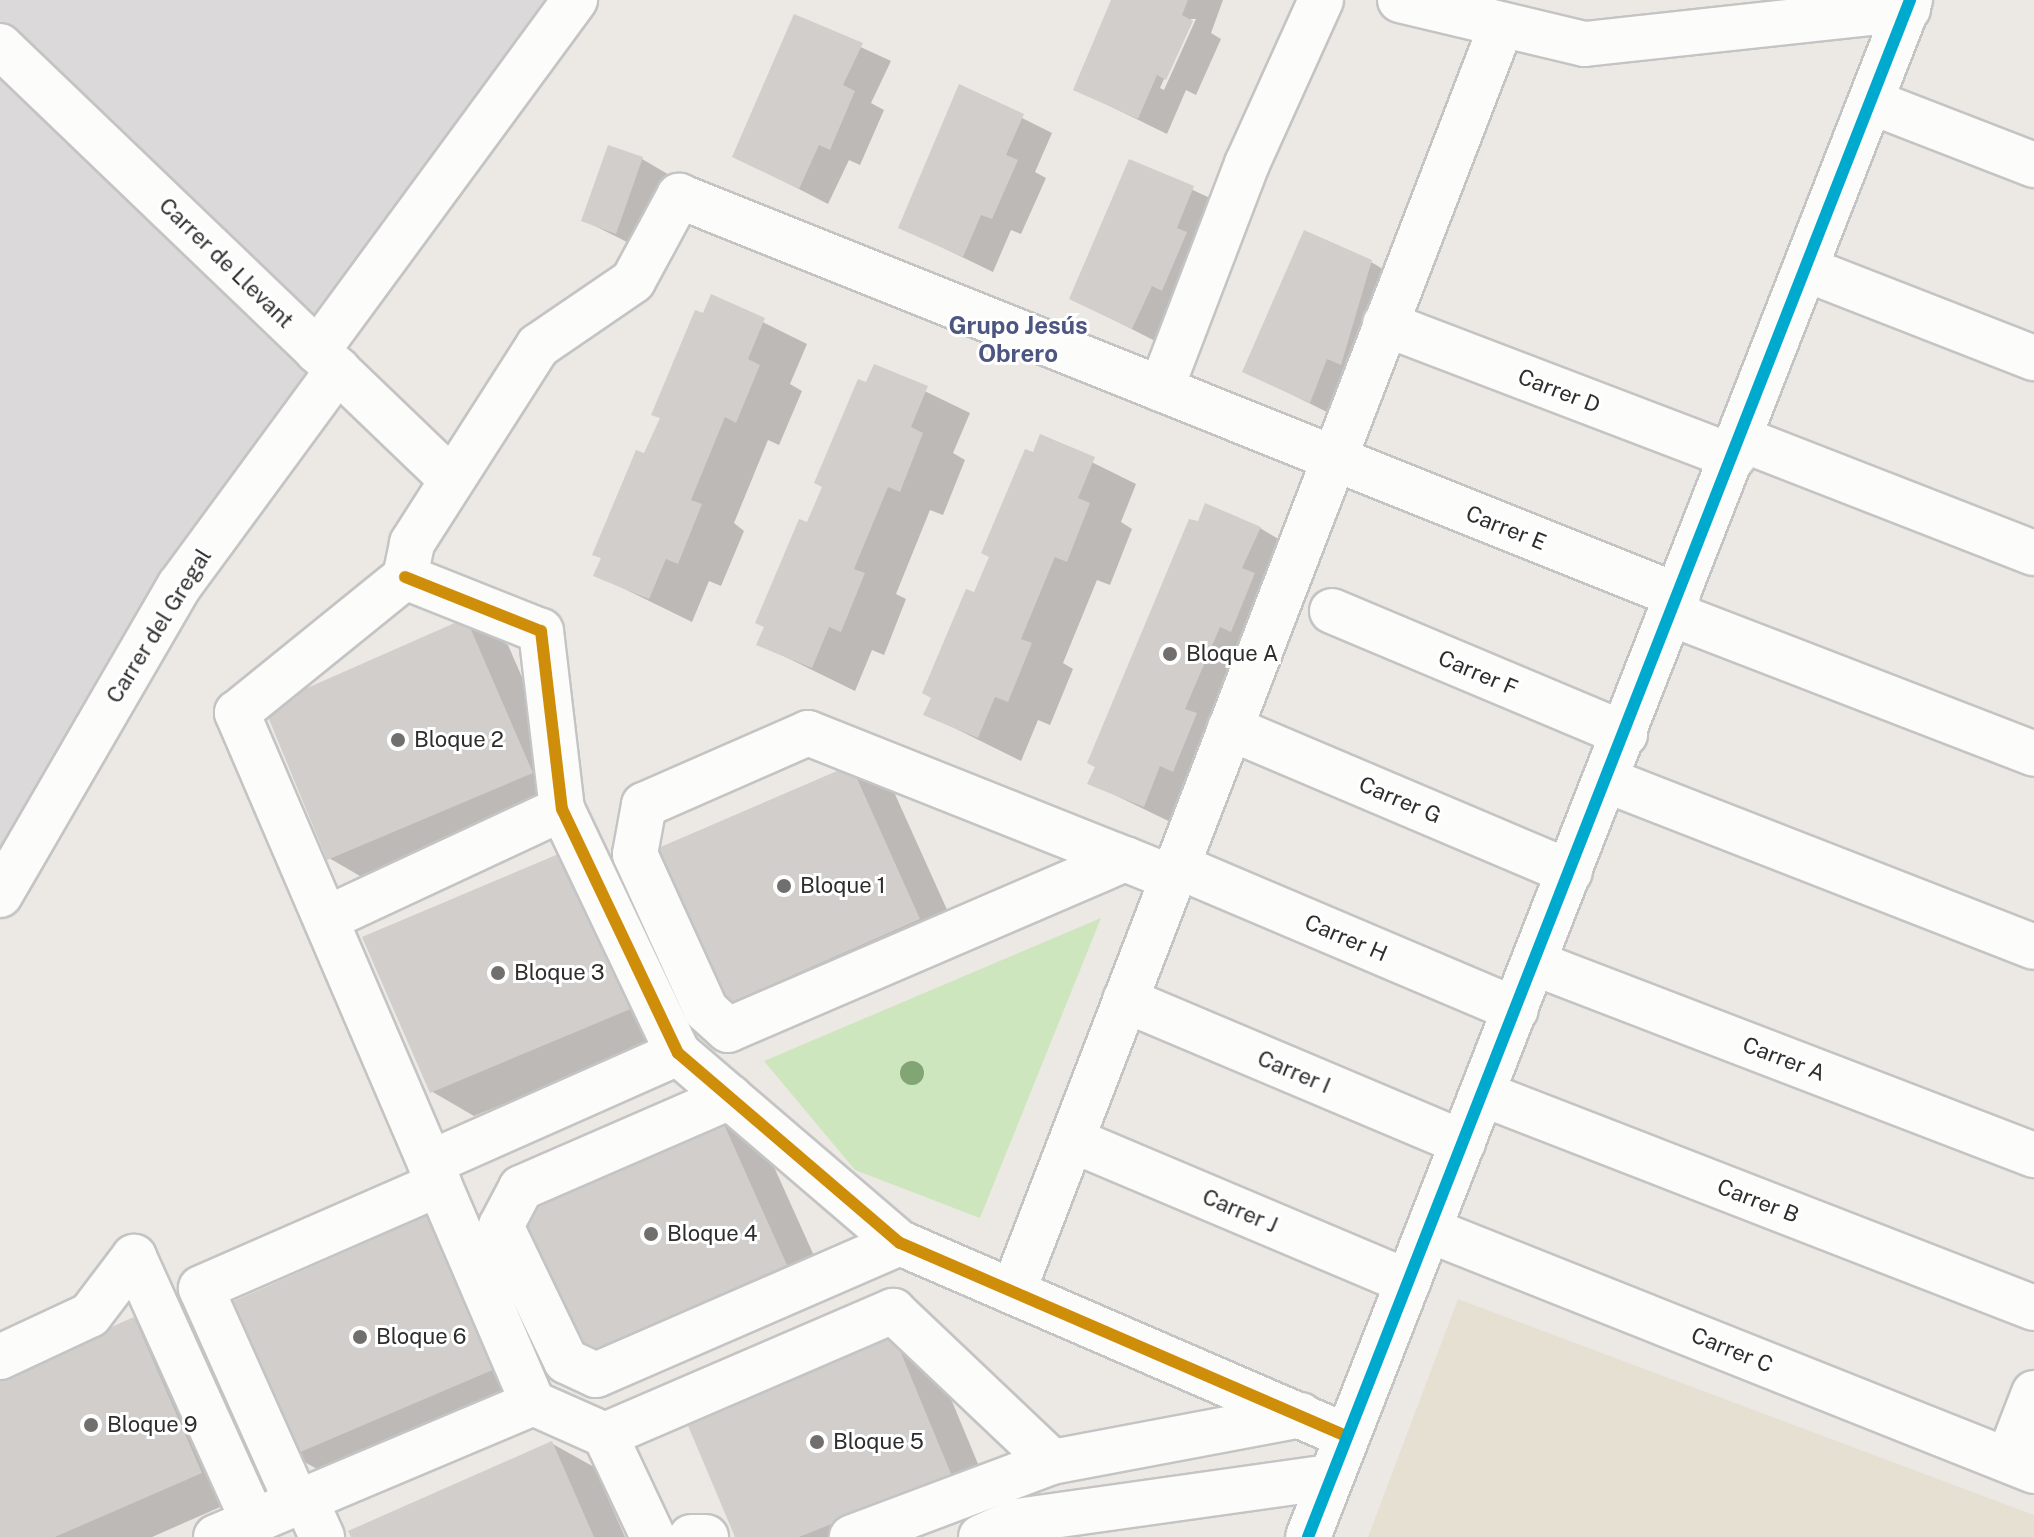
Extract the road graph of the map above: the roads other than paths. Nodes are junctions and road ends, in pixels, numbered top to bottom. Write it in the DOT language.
graph roads {
  1 [pos="575,0"];
  2 [pos="1321,0"];
  3 [pos="1400,0"];
  4 [pos="1909,4"];
  5 [pos="1500,29"];
  6 [pos="0,46"];
  7 [pos="1874,103"];
  8 [pos="2034,165"];
  9 [pos="1808,270"];
  10 [pos="1385,324"];
  11 [pos="2034,358"];
  12 [pos="328,360"];
  13 [pos="1161,389"];
  14 [pos="1737,448"];
  15 [pos="1334,459"];
  16 [pos="451,479"];
  17 [pos="2034,553"];
  18 [pos="405,577"];
  19 [pos="1675,605"];
  20 [pos="1332,611"];
  21 [pos="1230,728"];
  22 [pos="1625,734"];
  23 [pos="2034,754"];
  24 [pos="1606,780"];
  25 [pos="562,809"];
  26 [pos="1125,859"];
  27 [pos="1175,872"];
  28 [pos="1570,872"];
  29 [pos="0,895"];
  30 [pos="328,918"];
  31 [pos="2034,947"];
  32 [pos="1534,963"];
  33 [pos="1125,1000"];
  34 [pos="1516,1010"];
  35 [pos="678,1053"];
  36 [pos="1483,1094"];
  37 [pos="730,1097"];
  38 [pos="1072,1140"];
  39 [pos="1463,1143"];
  40 [pos="2034,1155"];
  41 [pos="435,1173"];
  42 [pos="1429,1230"];
  43 [pos="900,1243"];
  44 [pos="1408,1282"];
  45 [pos="1013,1292"];
  46 [pos="2034,1308"];
  47 [pos="0,1357"];
  48 [pos="2034,1393"];
  49 [pos="533,1403"];
  50 [pos="1301,1415"];
  51 [pos="605,1435"];
  52 [pos="1347,1436"];
  53 [pos="1052,1462"];
  54 [pos="2021,1466"];
  55 [pos="1331,1477"];
  56 [pos="308,1513"];
  57 [pos="1106,1522"];
  58 [pos="235,1529"];
  59 [pos="653,1537"];
  60 [pos="691,1537"];
  61 [pos="706,1537"];
  62 [pos="852,1537"];
  63 [pos="981,1537"];
  64 [pos="1308,1537"];
  1 -- 12 [label="street, Carrer del Gregal"];
  2 -- 13 [label="street"];
  3 -- 5 [label="street"];
  4 -- 5 [label="street"];
  4 -- 7 [label="street"];
  5 -- 10 [label="street"];
  6 -- 12 [label="street, Carrer de Llevant"];
  7 -- 8 [label="street"];
  7 -- 9 [label="street"];
  9 -- 11 [label="street"];
  9 -- 14 [label="street"];
  10 -- 14 [label="street, Carrer D"];
  10 -- 15 [label="street"];
  12 -- 16 [label="street, Carrer de Llevant"];
  12 -- 29 [label="street, Carrer del Gregal"];
  13 -- 15 [label="street, Carrer E"];
  13 -- 16 [label="street, Carrer E"];
  14 -- 17 [label="street, Carrer D"];
  14 -- 19 [label="street"];
  15 -- 19 [label="street, Carrer E"];
  15 -- 21 [label="street"];
  16 -- 18 [label="street"];
  18 -- 25 [label="street"];
  18 -- 30 [label="street"];
  19 -- 22 [label="street"];
  19 -- 23 [label="street, Carrer E"];
  20 -- 22 [label="street, Carrer F"];
  21 -- 27 [label="street"];
  21 -- 28 [label="street, Carrer G"];
  22 -- 24 [label="street"];
  24 -- 28 [label="street"];
  24 -- 31 [label="street"];
  25 -- 30 [label="street"];
  25 -- 35 [label="street"];
  26 -- 26 [label="street, Carrer H"];
  26 -- 27 [label="street, Carrer H"];
  27 -- 33 [label="street"];
  27 -- 34 [label="street, Carrer H"];
  28 -- 32 [label="street"];
  30 -- 41 [label="street"];
  32 -- 34 [label="street"];
  32 -- 40 [label="street, Carrer A"];
  33 -- 38 [label="street"];
  33 -- 39 [label="street, Carrer I"];
  34 -- 36 [label="street"];
  35 -- 37 [label="street"];
  35 -- 41 [label="street"];
  36 -- 39 [label="street"];
  36 -- 46 [label="street, Carrer B"];
  37 -- 43 [label="street"];
  37 -- 43 [label="street"];
  38 -- 44 [label="street, Carrer J"];
  38 -- 45 [label="street"];
  39 -- 42 [label="street"];
  41 -- 49 [label="street"];
  41 -- 56 [label="street"];
  42 -- 44 [label="street"];
  42 -- 54 [label="street, Carrer C"];
  43 -- 45 [label="street"];
  44 -- 52 [label="street"];
  45 -- 50 [label="street"];
  47 -- 58 [label="street"];
  48 -- 54 [label="street"];
  49 -- 51 [label="street"];
  49 -- 56 [label="street"];
  50 -- 52 [label="street"];
  50 -- 53 [label="street"];
  51 -- 53 [label="street"];
  51 -- 59 [label="street"];
  52 -- 55 [label="street"];
  53 -- 62 [label="street"];
  55 -- 57 [label="street"];
  55 -- 64 [label="street"];
  56 -- 58 [label="street"];
  57 -- 63 [label="street"];
  60 -- 61 [label="street"];
}
